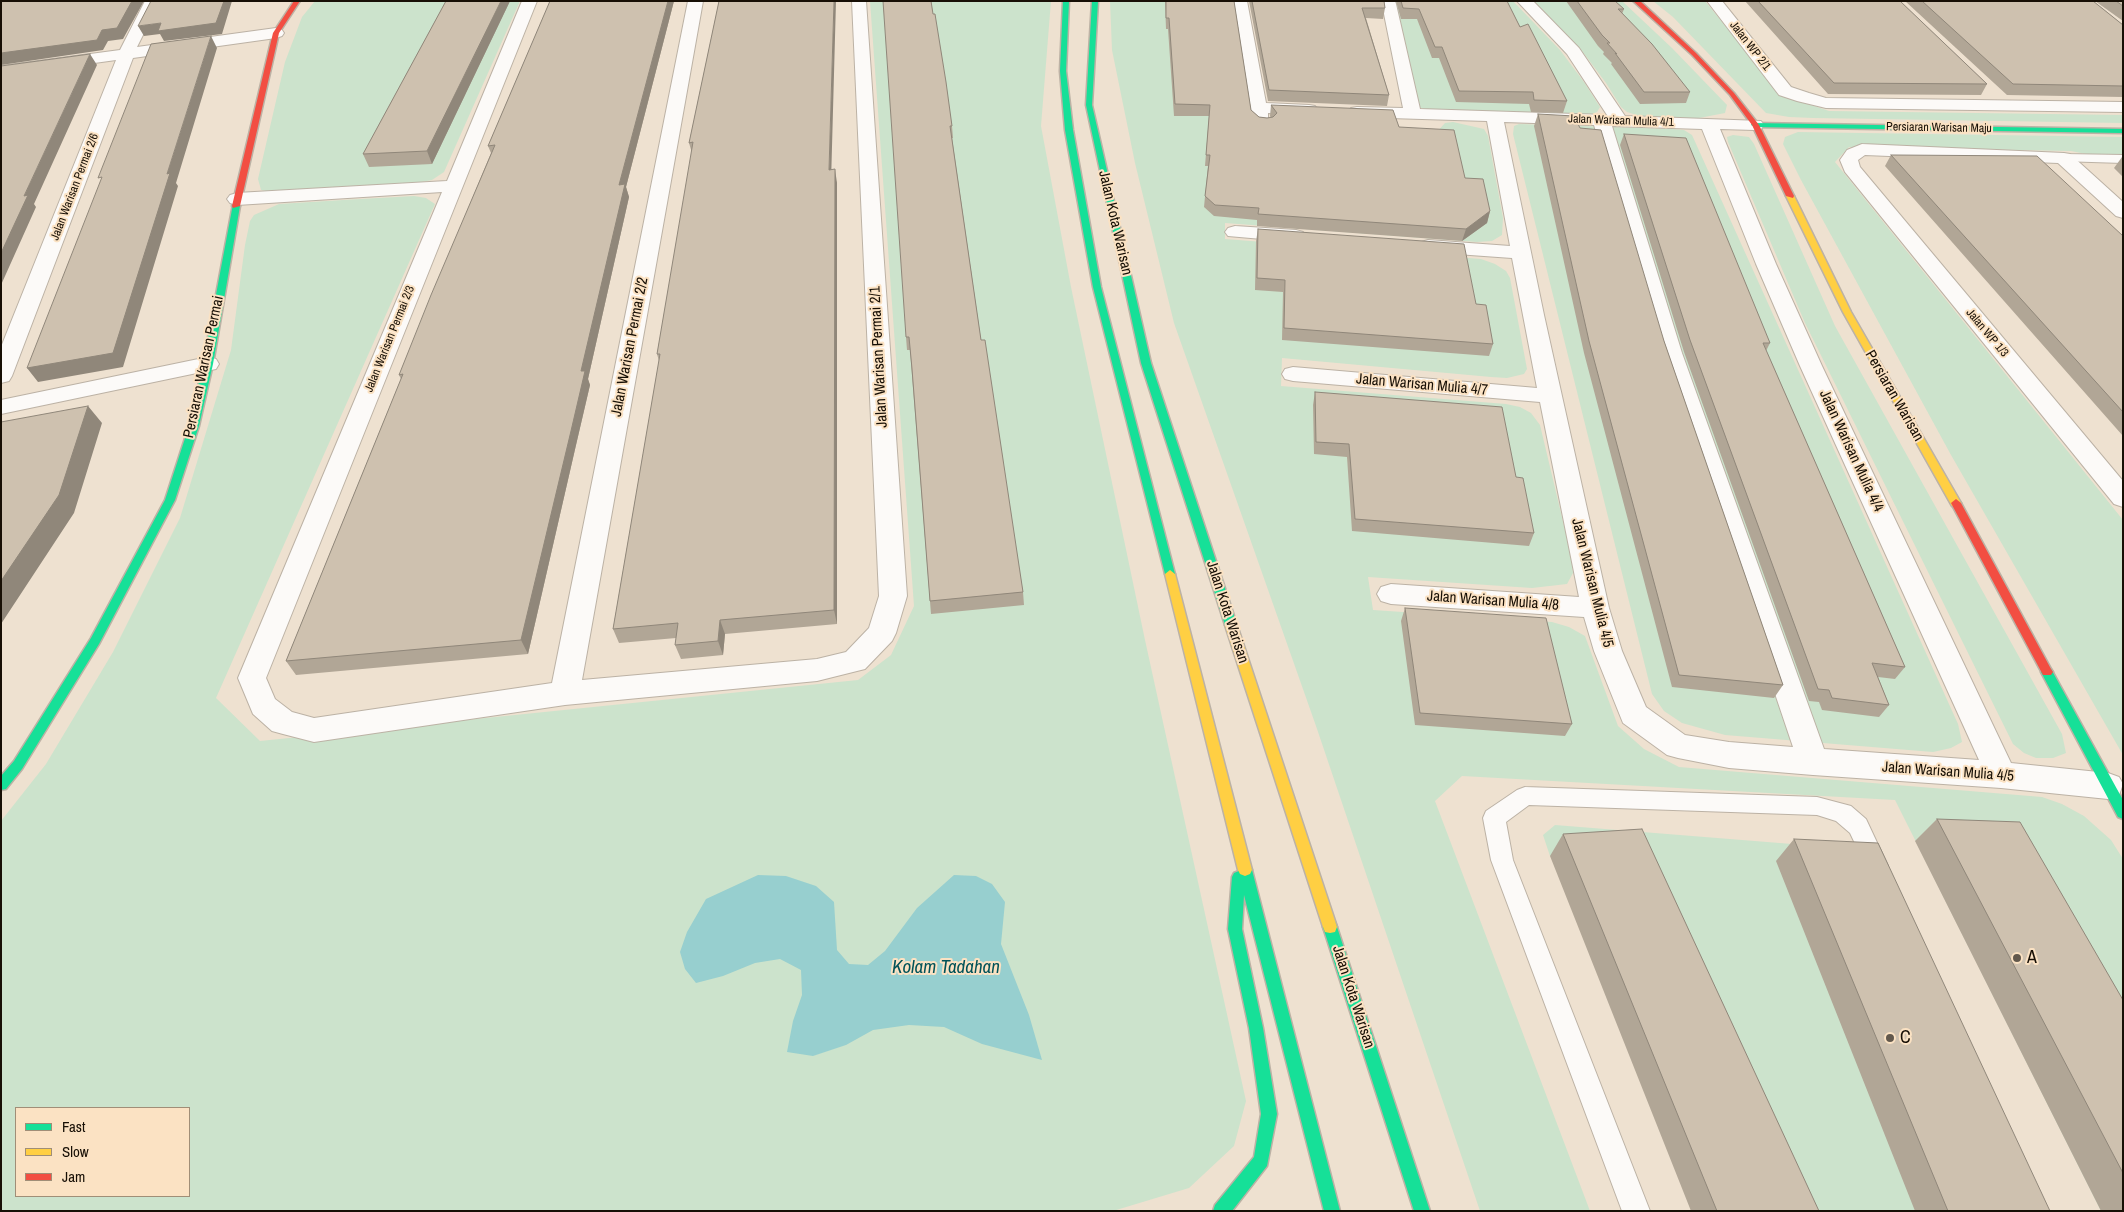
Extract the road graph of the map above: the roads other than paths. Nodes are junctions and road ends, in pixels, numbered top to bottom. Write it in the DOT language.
graph roads {
  1 [pos="153,1"];
  2 [pos="297,1"];
  3 [pos="530,1"];
  4 [pos="696,1"];
  5 [pos="859,1"];
  6 [pos="1066,1"];
  7 [pos="1095,1"];
  8 [pos="1240,1"];
  9 [pos="1524,1"];
  10 [pos="1636,1"];
  11 [pos="1714,1"];
  12 [pos="1389,4"];
  13 [pos="276,33"];
  14 [pos="126,54"];
  15 [pos="1,71"];
  16 [pos="1990,92"];
  17 [pos="2004,105"];
  18 [pos="2123,107"];
  19 [pos="1259,108"];
  20 [pos="1420,115"];
  21 [pos="1495,118"];
  22 [pos="1610,121"];
  23 [pos="1709,124"];
  24 [pos="1755,124"];
  25 [pos="1314,126"];
  26 [pos="1350,127"];
  27 [pos="2123,130"];
  28 [pos="2064,158"];
  29 [pos="2123,159"];
  30 [pos="453,186"];
  31 [pos="236,199"];
  32 [pos="2123,212"];
  33 [pos="1235,232"];
  34 [pos="1314,238"];
  35 [pos="1413,245"];
  36 [pos="1522,253"];
  37 [pos="208,364"];
  38 [pos="1293,374"];
  39 [pos="1,376"];
  40 [pos="1551,396"];
  41 [pos="1,407"];
  42 [pos="2123,498"];
  43 [pos="1391,594"];
  44 [pos="1595,608"];
  45 [pos="252,678"];
  46 [pos="565,693"];
  47 [pos="1813,762"];
  48 [pos="2001,775"];
  49 [pos="1,786"];
  50 [pos="2108,786"];
  51 [pos="2123,814"];
  52 [pos="1240,853"];
  53 [pos="1888,889"];
  54 [pos="1221,1211"];
  55 [pos="1332,1211"];
  56 [pos="1422,1211"];
  57 [pos="1636,1211"];
  1 -- 14 [label="street, Jalan Warisan Permai 2/6"];
  2 -- 13 [label="street, Persiaran Warisan Permai"];
  3 -- 30 [label="street, Jalan Warisan Permai 2/3"];
  4 -- 46 [label="street, Jalan Warisan Permai 2/2"];
  5 -- 46 [label="street, Jalan Warisan Permai 2/1"];
  6 -- 52 [label="street, Jalan Kota Warisan"];
  7 -- 56 [label="street, Jalan Kota Warisan"];
  8 -- 19 [label="street"];
  9 -- 22 [label="street"];
  10 -- 24 [label="street, Persiaran Warisan"];
  11 -- 17 [label="street, Jalan WP 2/1"];
  12 -- 20 [label="street"];
  13 -- 14 [label="street"];
  13 -- 31 [label="street, Persiaran Warisan Permai"];
  14 -- 15 [label="street"];
  14 -- 39 [label="street, Jalan Warisan Permai 2/6"];
  16 -- 17 [label="street"];
  17 -- 18 [label="street"];
  19 -- 20 [label="street, Jalan Warisan Mulia 4/1"];
  19 -- 25 [label="street"];
  20 -- 21 [label="street, Jalan Warisan Mulia 4/1"];
  20 -- 26 [label="street"];
  21 -- 22 [label="street, Jalan Warisan Mulia 4/1"];
  21 -- 36 [label="street, Jalan Warisan Mulia 4/5"];
  22 -- 23 [label="street, Jalan Warisan Mulia 4/1"];
  22 -- 47 [label="street"];
  23 -- 24 [label="street, Jalan Warisan Mulia 4/1"];
  23 -- 48 [label="street, Jalan Warisan Mulia 4/4"];
  24 -- 27 [label="street, Persiaran Warisan Maju"];
  24 -- 50 [label="street, Persiaran Warisan"];
  28 -- 29 [label="lane"];
  28 -- 32 [label="street"];
  28 -- 42 [label="street, Jalan WP 1/3"];
  30 -- 31 [label="street"];
  30 -- 45 [label="street, Jalan Warisan Permai 2/3"];
  31 -- 37 [label="street, Persiaran Warisan Permai"];
  33 -- 34 [label="street"];
  35 -- 36 [label="street"];
  36 -- 40 [label="street, Jalan Warisan Mulia 4/5"];
  37 -- 41 [label="street"];
  37 -- 49 [label="street, Persiaran Warisan Permai"];
  38 -- 40 [label="street, Jalan Warisan Mulia 4/7"];
  40 -- 44 [label="street, Jalan Warisan Mulia 4/5"];
  43 -- 44 [label="street, Jalan Warisan Mulia 4/8"];
  44 -- 47 [label="street, Jalan Warisan Mulia 4/5"];
  45 -- 46 [label="street, Jalan Warisan Permai 2/1"];
  47 -- 48 [label="street, Jalan Warisan Mulia 4/5"];
  48 -- 50 [label="street, Jalan Warisan Mulia 4/5"];
  50 -- 51 [label="street, Persiaran Warisan"];
  52 -- 54 [label="street"];
  52 -- 55 [label="street, Jalan Kota Warisan"];
  53 -- 57 [label="lane"];
}
